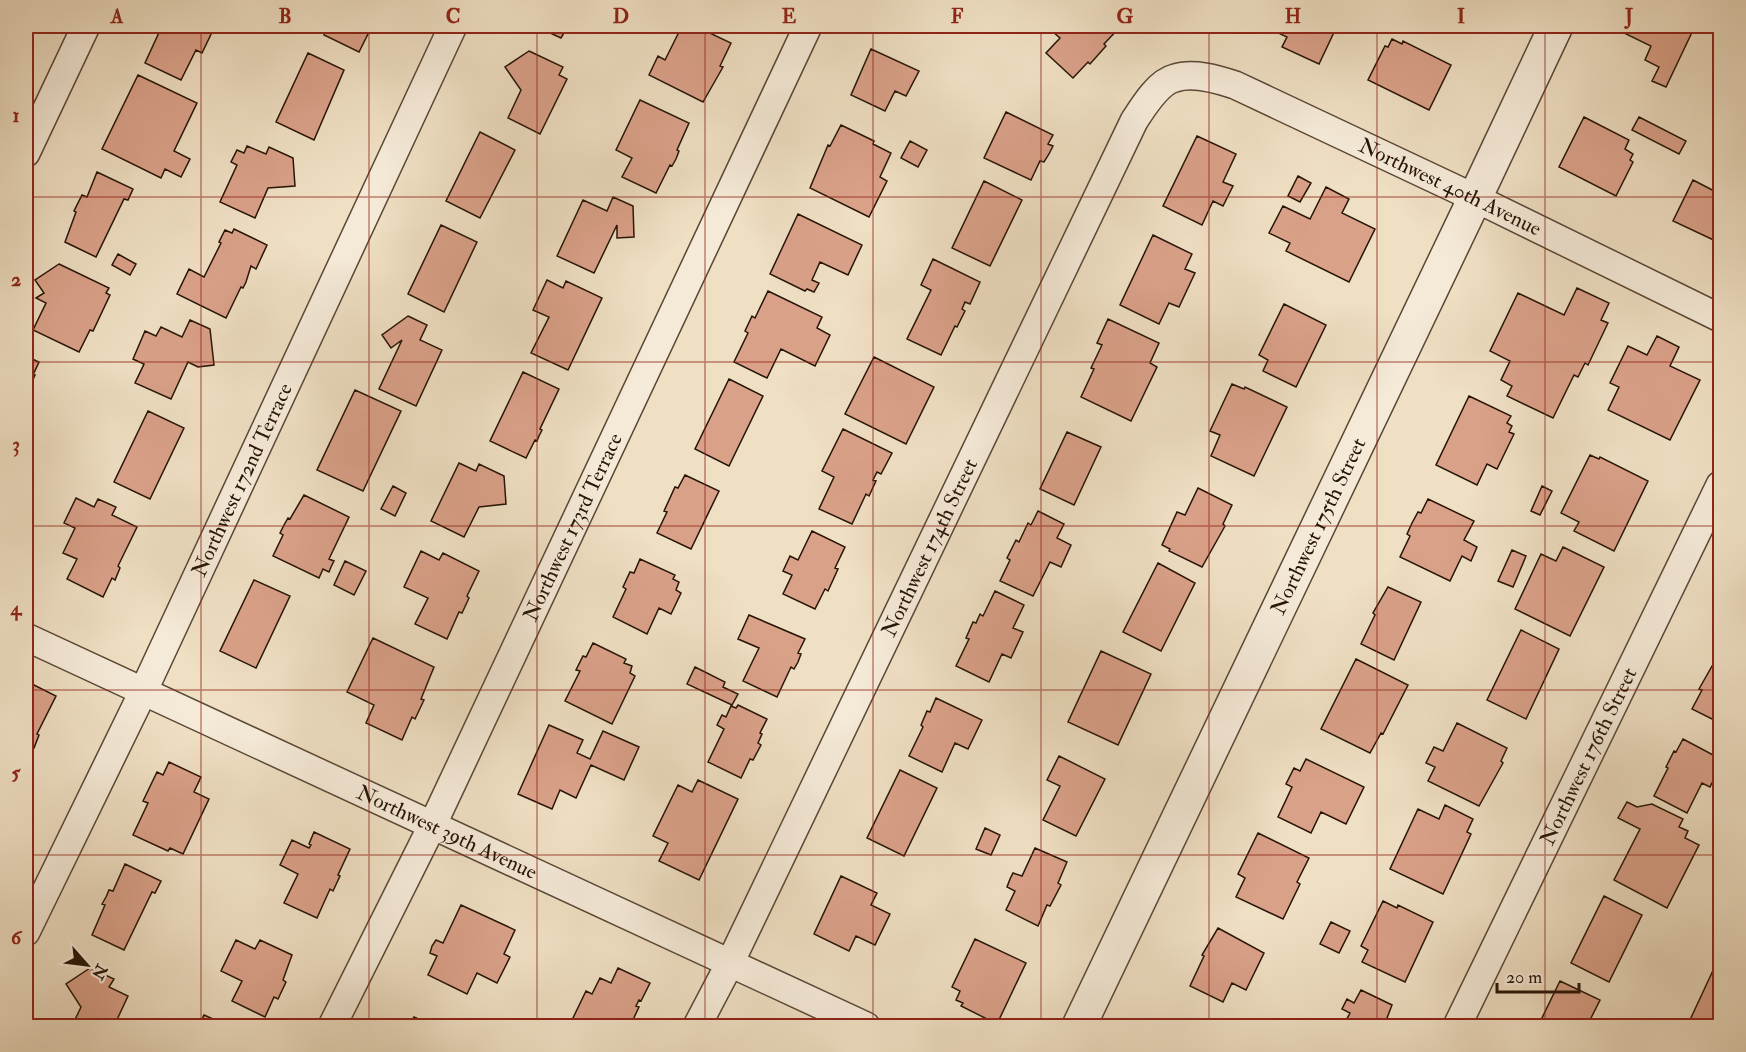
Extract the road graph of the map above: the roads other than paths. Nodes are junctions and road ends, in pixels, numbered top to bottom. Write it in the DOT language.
graph roads {
  1 [pos="86,26"];
  2 [pos="453,26"];
  3 [pos="808,26"];
  4 [pos="1556,26"];
  5 [pos="1174,78"];
  6 [pos="26,153"];
  7 [pos="1475,198"];
  8 [pos="1720,318"];
  9 [pos="1720,485"];
  10 [pos="26,638"];
  11 [pos="142,692"];
  12 [pos="432,826"];
  13 [pos="26,932"];
  14 [pos="730,963"];
  15 [pos="332,1026"];
  16 [pos="697,1026"];
  17 [pos="866,1026"];
  18 [pos="1079,1026"];
  19 [pos="1456,1026"];
  1 -- 6 [label="street"];
  2 -- 11 [label="street, Northwest 172nd Terrace"];
  3 -- 12 [label="street, Northwest 173rd Terrace"];
  4 -- 7 [label="street, Northwest 175th Street"];
  5 -- 7 [label="street, Northwest 40th Avenue"];
  5 -- 14 [label="street, Northwest 174th Street"];
  7 -- 8 [label="street, Northwest 40th Avenue"];
  7 -- 18 [label="street, Northwest 175th Street"];
  9 -- 19 [label="street, Northwest 176th Street"];
  10 -- 11 [label="street, Northwest 39th Avenue"];
  11 -- 12 [label="street, Northwest 39th Avenue"];
  11 -- 13 [label="street, Northwest 172nd Terrace"];
  12 -- 14 [label="street, Northwest 39th Avenue"];
  12 -- 15 [label="street, Northwest 173rd Terrace"];
  14 -- 16 [label="street, Northwest 174th Street"];
  14 -- 17 [label="street, Northwest 39th Avenue"];
}
